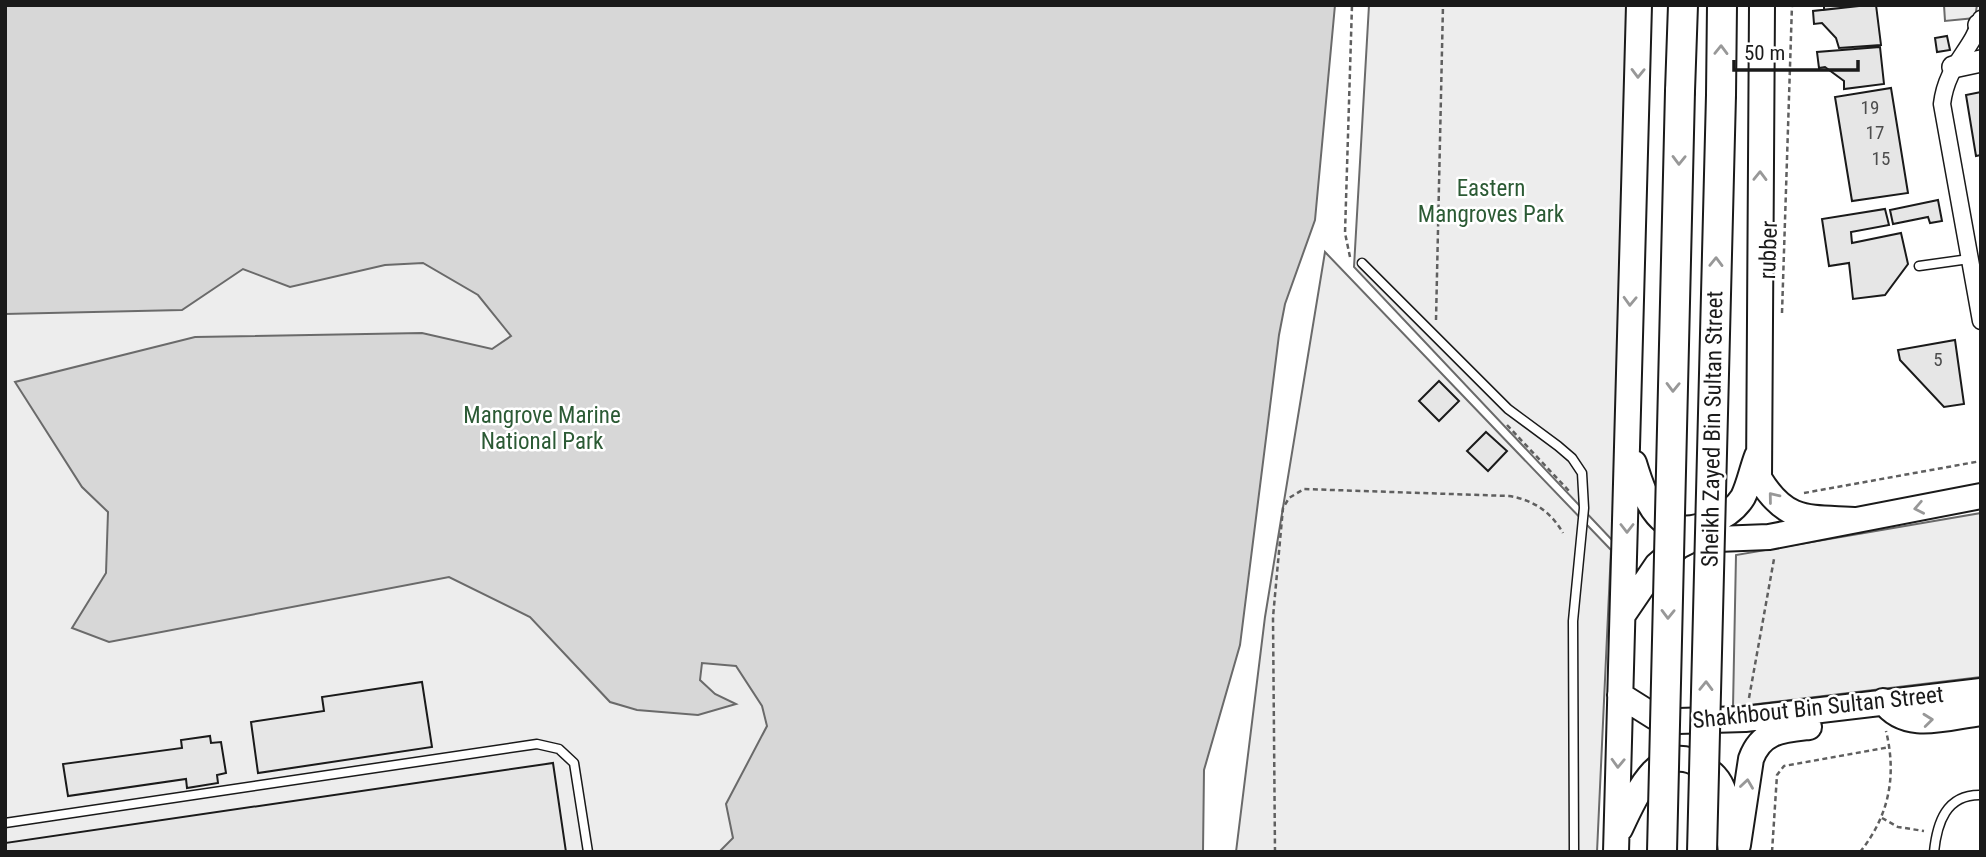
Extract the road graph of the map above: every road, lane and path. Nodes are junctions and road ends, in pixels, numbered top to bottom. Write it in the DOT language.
graph roads {
  1 [pos="1352,5"];
  2 [pos="1443,5"];
  3 [pos="1639,5"];
  4 [pos="1683,5"];
  5 [pos="1722,5"];
  6 [pos="1762,5"];
  7 [pos="1792,5"];
  8 [pos="1980,24"];
  9 [pos="1981,61"];
  10 [pos="1953,67"];
  11 [pos="1351,259"];
  12 [pos="1969,260"];
  13 [pos="1362,262"];
  14 [pos="1919,267"];
  15 [pos="1977,281"];
  16 [pos="1782,318"];
  17 [pos="1981,321"];
  18 [pos="1436,334"];
  19 [pos="1628,442"];
  20 [pos="1758,454"];
  21 [pos="1981,461"];
  22 [pos="1794,494"];
  23 [pos="1977,495"];
  24 [pos="1858,520"];
  25 [pos="1563,533"];
  26 [pos="1774,559"];
  27 [pos="1622,616"];
  28 [pos="1981,691"];
  29 [pos="1620,695"];
  30 [pos="1881,701"];
  31 [pos="1848,705"];
  32 [pos="1981,713"];
  33 [pos="1745,719"];
  34 [pos="1890,747"];
  35 [pos="1981,796"];
  36 [pos="1882,818"];
  37 [pos="5,823"];
  38 [pos="1936,830"];
  39 [pos="1616,845"];
  40 [pos="588,852"];
  41 [pos="1275,852"];
  42 [pos="1574,852"];
  43 [pos="1662,852"];
  44 [pos="1702,852"];
  45 [pos="1731,852"];
  46 [pos="1737,852"];
  47 [pos="1772,852"];
  48 [pos="1860,852"];
  49 [pos="1934,852"];
  1 -- 11 [label="path"];
  2 -- 18 [label="path"];
  3 -- 19 [label="main road, one-way"];
  4 -- 43 [label="highway, Sheikh Zayed Bin Sultan Street, one-way, bridge"];
  44 -- 5 [label="highway, Sheikh Zayed Bin Sultan Street, one-way, bridge"];
  20 -- 6 [label="main road, one-way"];
  7 -- 16 [label="path, rubber"];
  8 -- 10 [label="street"];
  9 -- 10 [label="street"];
  10 -- 12 [label="street"];
  12 -- 14 [label="lane"];
  12 -- 15 [label="street"];
  13 -- 18 [label="lane"];
  15 -- 17 [label="street"];
  18 -- 42 [label="lane"];
  19 -- 20 [label="main road"];
  19 -- 27 [label="main road, one-way"];
  24 -- 20 [label="main road, one-way"];
  21 -- 22 [label="path"];
  23 -- 24 [label="main road, one-way"];
  24 -- 27 [label="main road"];
  25 -- 41 [label="path"];
  26 -- 33 [label="path"];
  27 -- 29 [label="main road"];
  28 -- 30 [label="main road, Shakhbout Bin Sultan Street"];
  29 -- 33 [label="main road, Shakhbout Bin Sultan Street"];
  29 -- 39 [label="main road, one-way"];
  30 -- 31 [label="main road, Shakhbout Bin Sultan Street"];
  30 -- 32 [label="main road, one-way"];
  30 -- 34 [label="path"];
  31 -- 33 [label="main road, Shakhbout Bin Sultan Street"];
  46 -- 31 [label="main road, one-way"];
  34 -- 36 [label="path"];
  34 -- 47 [label="path"];
  35 -- 38 [label="lane"];
  36 -- 38 [label="path"];
  36 -- 48 [label="path"];
  37 -- 40 [label="lane"];
  38 -- 49 [label="lane"];
  39 -- 45 [label="main road"];
}
